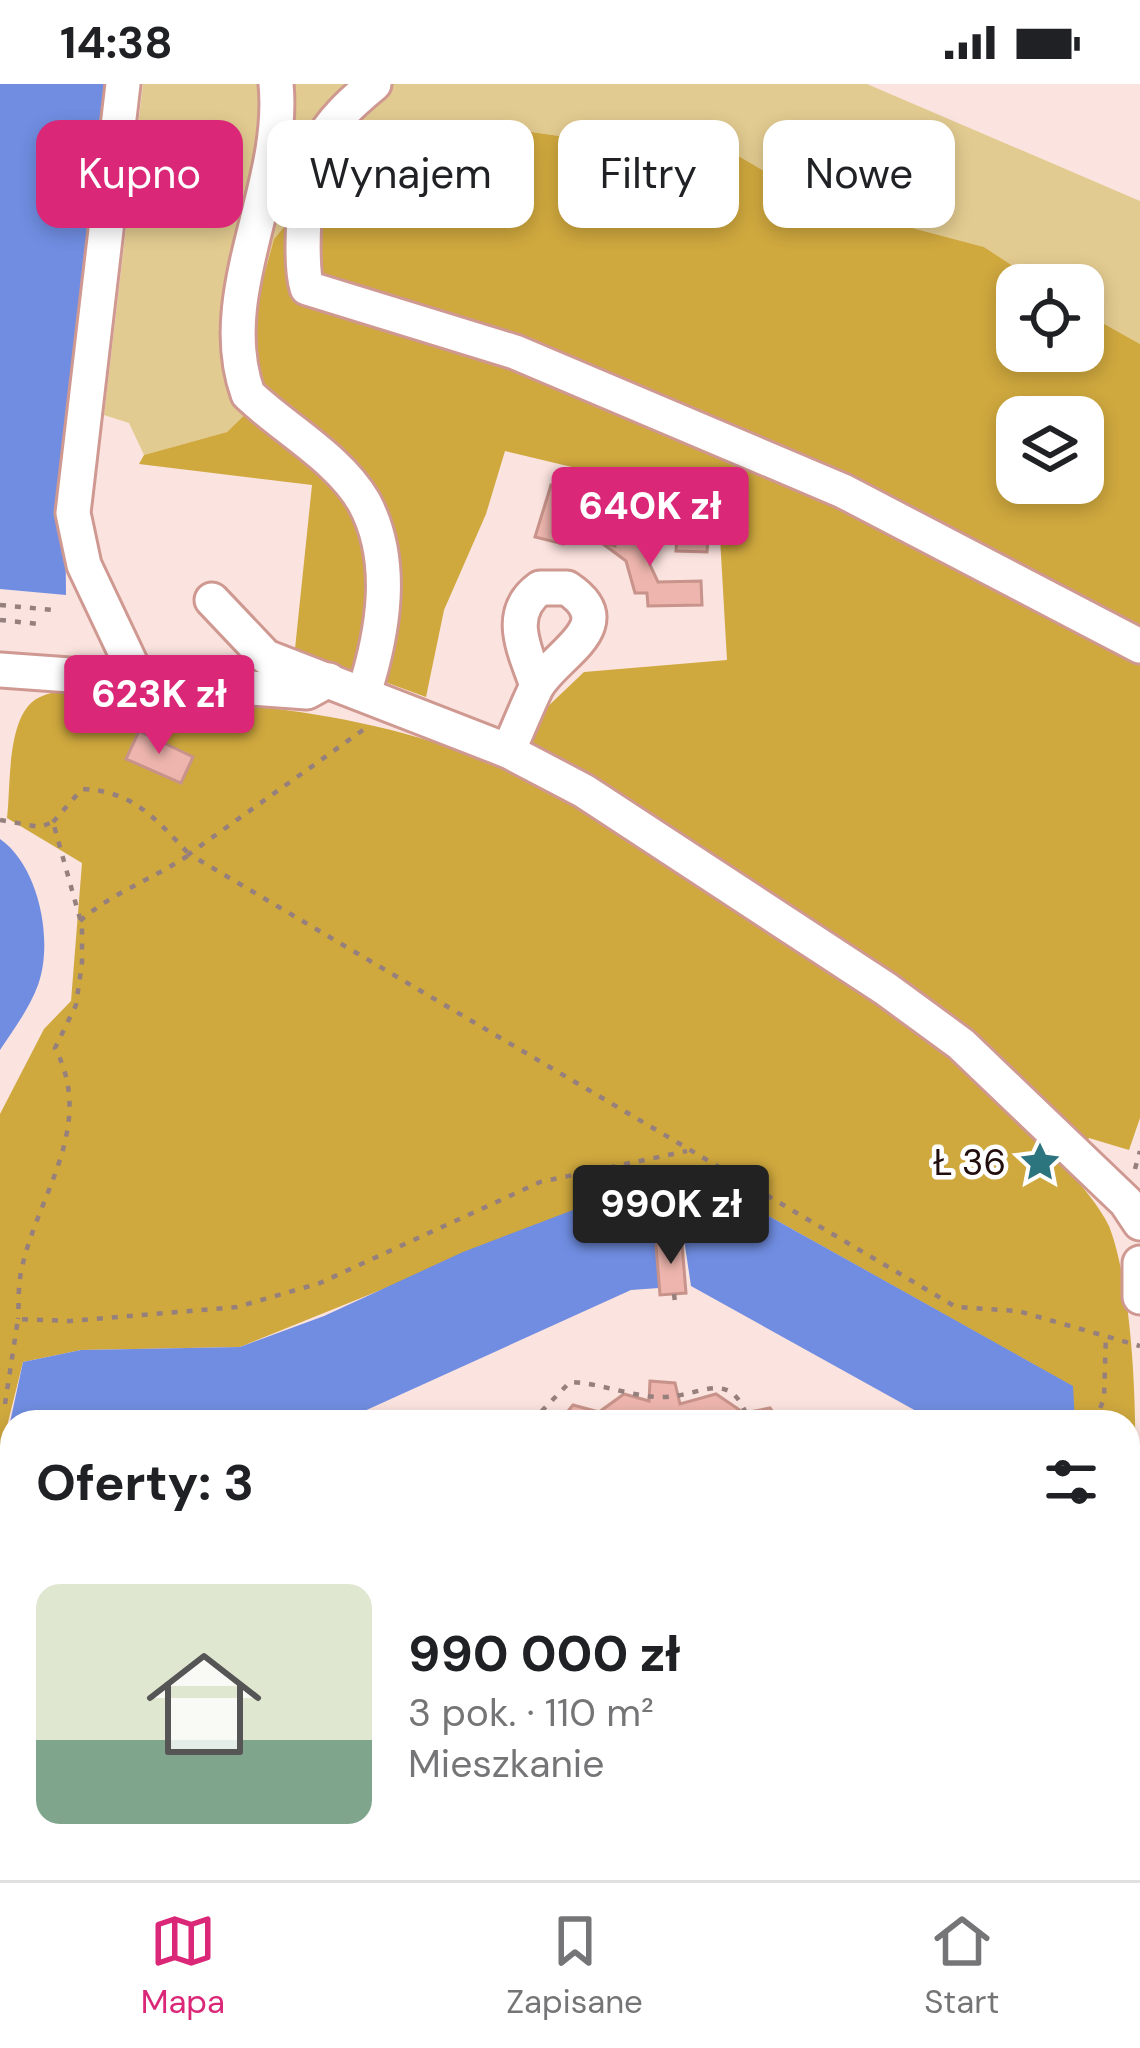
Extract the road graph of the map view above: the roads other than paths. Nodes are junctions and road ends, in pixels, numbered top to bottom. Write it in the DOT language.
graph roads {
  1 [pos="123,84"];
  2 [pos="276,84"];
  3 [pos="374,84"];
  4 [pos="212,600"];
  5 [pos="1140,646"];
  6 [pos="0,670"];
  7 [pos="138,679"];
  8 [pos="329,680"];
  9 [pos="537,686"];
  10 [pos="376,699"];
  11 [pos="508,751"];
  12 [pos="1140,1223"];
  13 [pos="1140,1263"];
  14 [pos="1140,1297"];
  1 -- 7 [label="street"];
  2 -- 10 [label="street"];
  3 -- 5 [label="street"];
  4 -- 8 [label="street"];
  6 -- 7 [label="street"];
  7 -- 8 [label="street"];
  8 -- 10 [label="street"];
  9 -- 11 [label="street"];
  10 -- 11 [label="street"];
  11 -- 12 [label="street"];
  13 -- 14 [label="street"];
}
